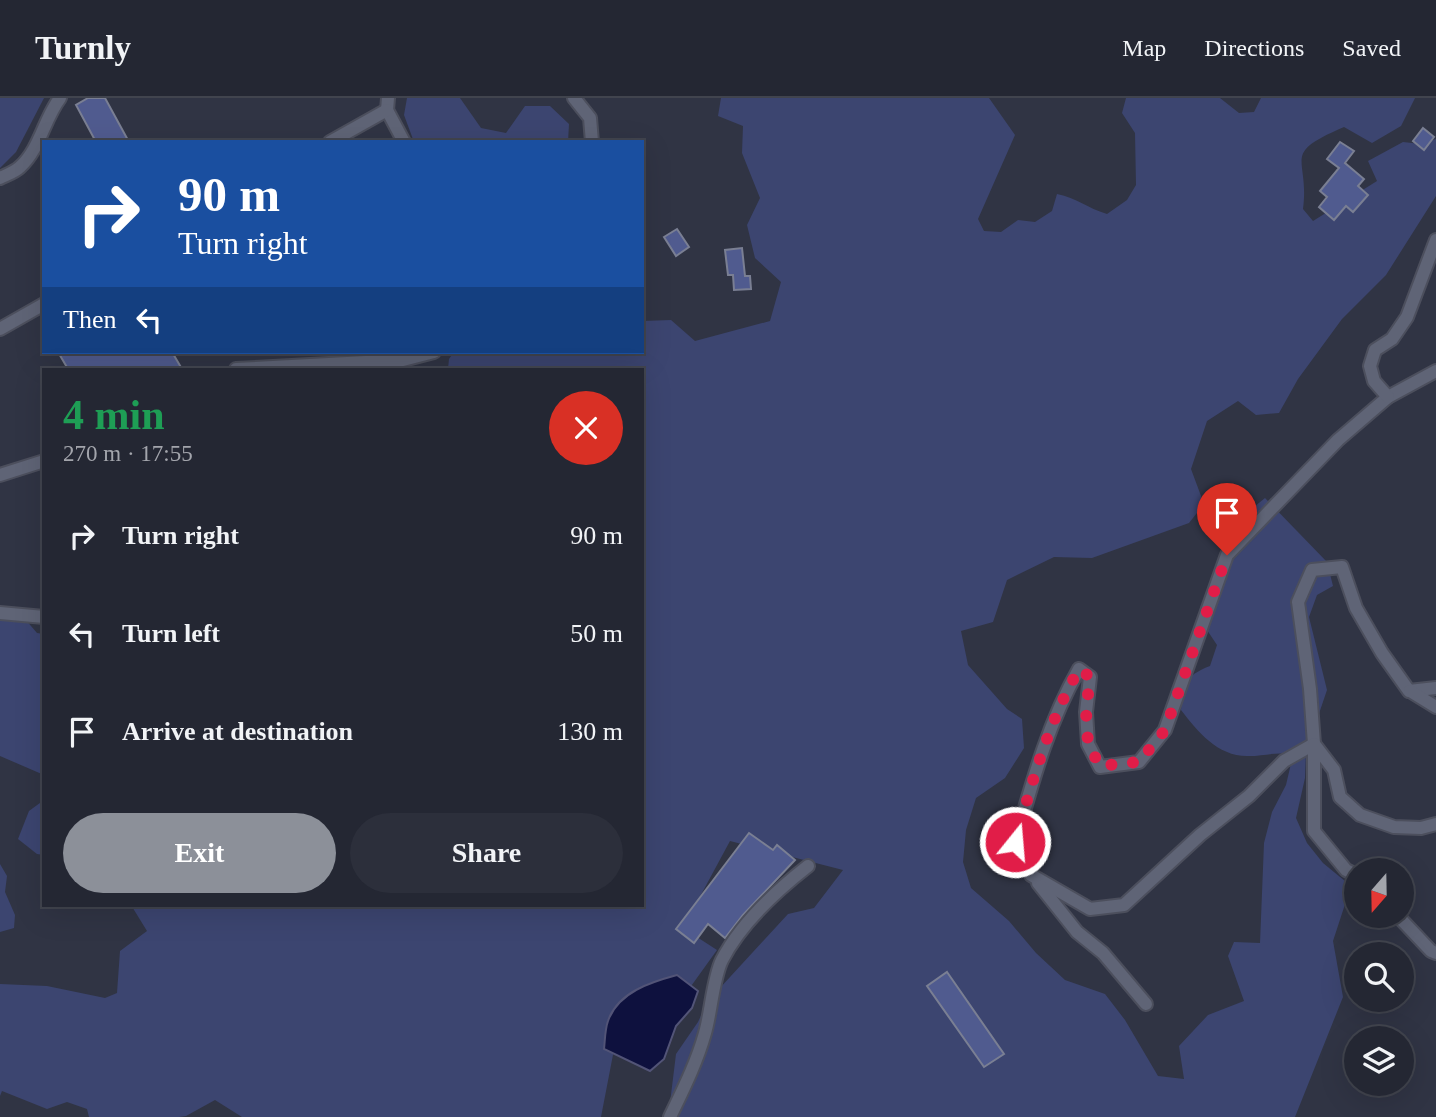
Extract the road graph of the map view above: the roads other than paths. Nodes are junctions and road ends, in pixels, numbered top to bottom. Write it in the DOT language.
graph roads {
  1 [pos="60,98"];
  2 [pos="574,98"];
  3 [pos="387,104"];
  4 [pos="333,140"];
  5 [pos="403,140"];
  6 [pos="592,140"];
  7 [pos="0,178"];
  8 [pos="1436,240"];
  9 [pos="42,305"];
  10 [pos="0,329"];
  11 [pos="426,354"];
  12 [pos="255,368"];
  13 [pos="1436,371"];
  14 [pos="1388,397"];
  15 [pos="42,462"];
  16 [pos="0,475"];
  17 [pos="0,612"];
  18 [pos="42,617"];
  19 [pos="1436,688"];
  20 [pos="1409,691"];
  21 [pos="1436,707"];
  22 [pos="1314,744"];
  23 [pos="1436,824"];
  24 [pos="808,866"];
  25 [pos="1344,868"];
  26 [pos="1031,875"];
  27 [pos="1409,928"];
  28 [pos="1436,953"];
  29 [pos="1146,1004"];
  30 [pos="670,1117"];
  1 -- 7 [label="street"];
  2 -- 6 [label="street"];
  3 -- 4 [label="street"];
  3 -- 5 [label="street"];
  8 -- 14 [label="street"];
  9 -- 10 [label="street"];
  11 -- 12 [label="street"];
  13 -- 14 [label="street"];
  14 -- 26 [label="street"];
  15 -- 16 [label="street"];
  17 -- 18 [label="street"];
  19 -- 20 [label="street"];
  20 -- 21 [label="street"];
  20 -- 22 [label="street"];
  22 -- 23 [label="street"];
  22 -- 25 [label="street"];
  22 -- 26 [label="street"];
  24 -- 30 [label="street"];
  26 -- 29 [label="street"];
  27 -- 28 [label="street"];
}
